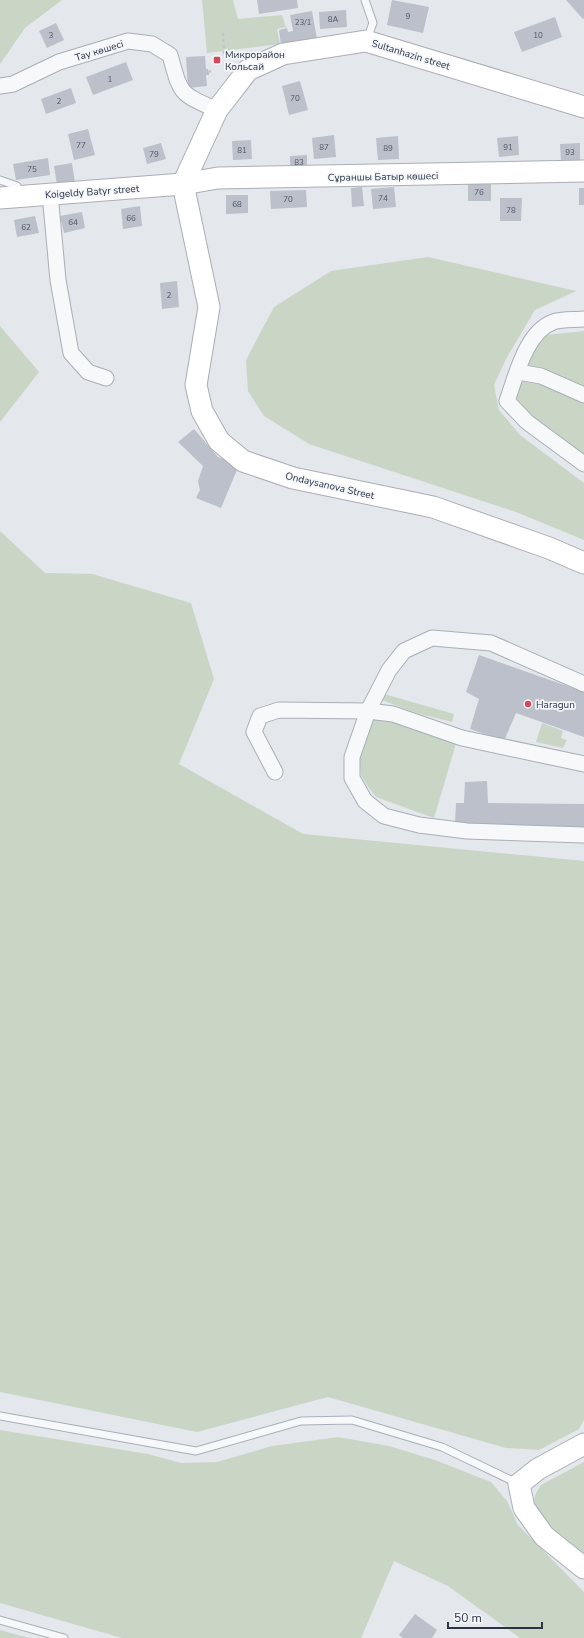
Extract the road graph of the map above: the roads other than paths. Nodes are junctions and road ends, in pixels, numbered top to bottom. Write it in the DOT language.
graph roads {
  1 [pos="365,0"];
  2 [pos="366,41"];
  3 [pos="0,86"];
  4 [pos="584,107"];
  5 [pos="217,110"];
  6 [pos="584,171"];
  7 [pos="0,180"];
  8 [pos="183,184"];
  9 [pos="50,194"];
  10 [pos="21,196"];
  11 [pos="0,198"];
  12 [pos="584,319"];
  13 [pos="518,372"];
  14 [pos="106,378"];
  15 [pos="584,395"];
  16 [pos="584,464"];
  17 [pos="584,563"];
  18 [pos="584,684"];
  19 [pos="368,711"];
  20 [pos="584,764"];
  21 [pos="275,772"];
  22 [pos="584,835"];
  23 [pos="0,1416"];
  24 [pos="584,1444"];
  25 [pos="519,1484"];
  26 [pos="584,1568"];
  27 [pos="0,1620"];
  28 [pos="64,1638"];
  1 -- 2 [label="lane"];
  2 -- 4 [label="street, Sultanhazin street"];
  2 -- 5 [label="street, Sultanhazin street"];
  3 -- 5 [label="street, Тау көшесі"];
  5 -- 8 [label="street, Sultanhazin street"];
  6 -- 8 [label="street, Сұраншы Батыр көшесі"];
  7 -- 10 [label="lane"];
  8 -- 9 [label="street, Koigeldy Batyr street"];
  8 -- 17 [label="street, Ondaysanova Street"];
  9 -- 10 [label="street, Koigeldy Batyr street"];
  9 -- 14 [label="street"];
  10 -- 11 [label="street, Koigeldy Batyr street"];
  12 -- 13 [label="street"];
  13 -- 15 [label="street"];
  13 -- 16 [label="street"];
  18 -- 19 [label="street"];
  19 -- 20 [label="street"];
  19 -- 21 [label="street"];
  19 -- 22 [label="street"];
  23 -- 25 [label="lane"];
  24 -- 25 [label="street"];
  25 -- 26 [label="street"];
  27 -- 28 [label="lane"];
}
